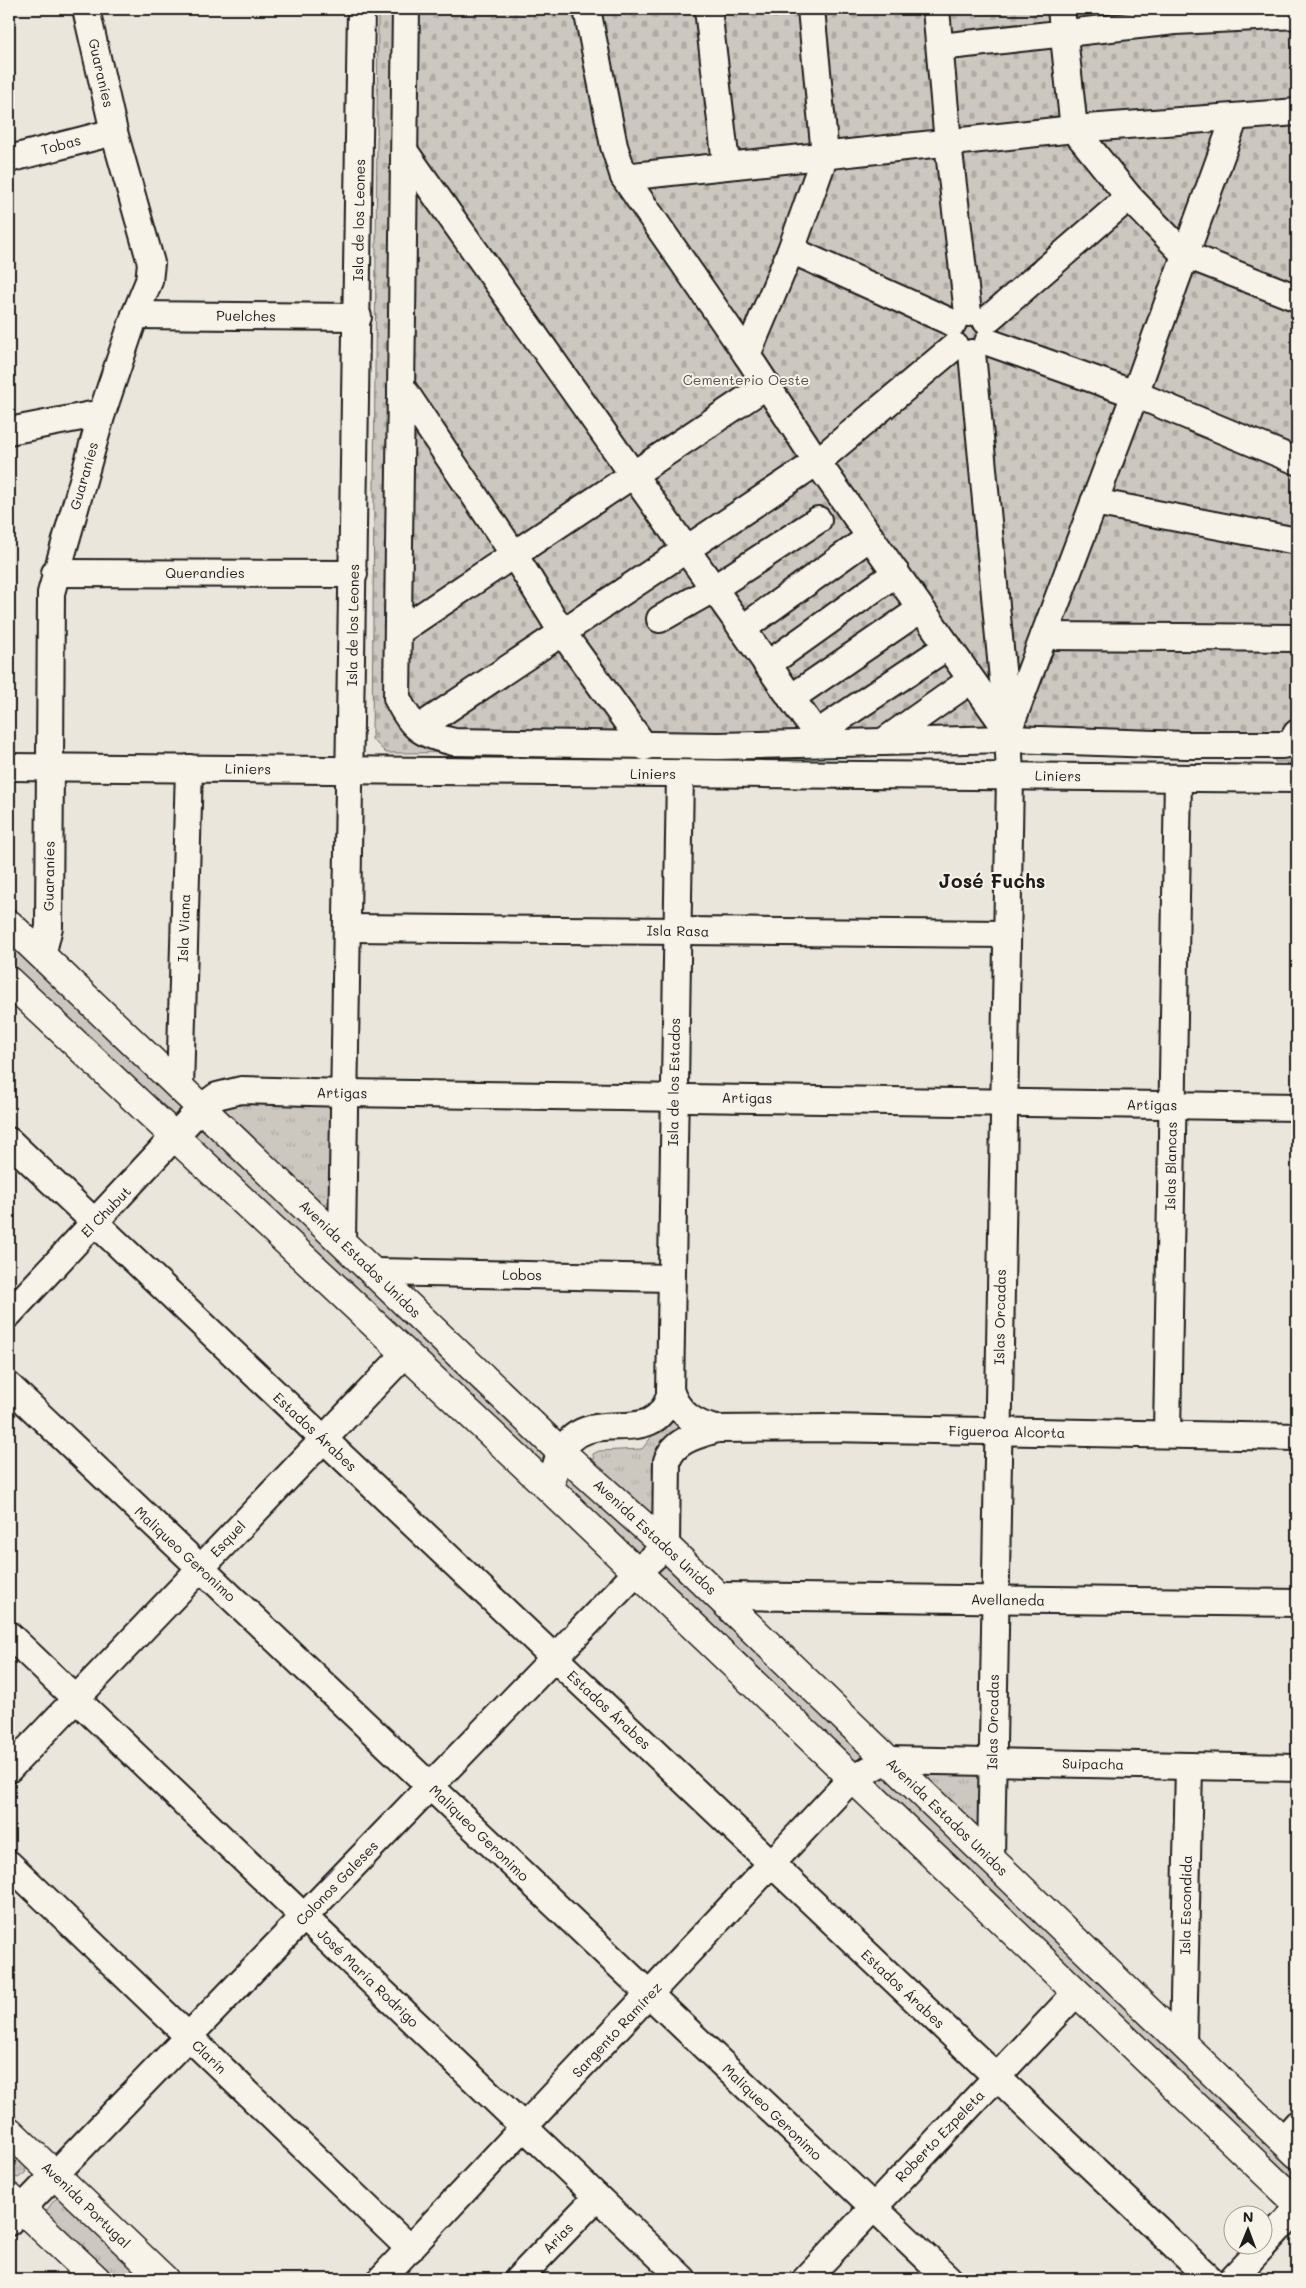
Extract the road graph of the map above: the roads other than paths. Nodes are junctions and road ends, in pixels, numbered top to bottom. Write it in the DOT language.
graph roads {
  1 [pos="86,9"];
  2 [pos="361,9"];
  3 [pos="406,9"];
  4 [pos="587,9"];
  5 [pos="708,9"];
  6 [pos="811,9"];
  7 [pos="936,9"];
  8 [pos="1061,9"];
  9 [pos="1174,15"];
  10 [pos="1297,15"];
  11 [pos="1064,34"];
  12 [pos="940,47"];
  13 [pos="1297,112"];
  14 [pos="1236,117"];
  15 [pos="1074,129"];
  16 [pos="114,132"];
  17 [pos="948,143"];
  18 [pos="405,152"];
  19 [pos="825,155"];
  20 [pos="9,159"];
  21 [pos="726,164"];
  22 [pos="624,177"];
  23 [pos="1129,197"];
  24 [pos="791,250"];
  25 [pos="1184,254"];
  26 [pos="1297,298"];
  27 [pos="135,315"];
  28 [pos="358,318"];
  29 [pos="971,333"];
  30 [pos="747,355"];
  31 [pos="767,385"];
  32 [pos="401,386"];
  33 [pos="1135,394"];
  34 [pos="102,413"];
  35 [pos="9,431"];
  36 [pos="817,462"];
  37 [pos="1297,462"];
  38 [pos="632,474"];
  39 [pos="1094,502"];
  40 [pos="818,520"];
  41 [pos="870,537"];
  42 [pos="1297,541"];
  43 [pos="685,550"];
  44 [pos="513,553"];
  45 [pos="55,573"];
  46 [pos="896,573"];
  47 [pos="354,574"];
  48 [pos="713,589"];
  49 [pos="921,609"];
  50 [pos="660,619"];
  51 [pos="742,629"];
  52 [pos="398,632"];
  53 [pos="562,632"];
  54 [pos="1044,636"];
  55 [pos="1297,638"];
  56 [pos="948,646"];
  57 [pos="767,665"];
  58 [pos="971,680"];
  59 [pos="791,698"];
  60 [pos="419,728"];
  61 [pos="1297,732"];
  62 [pos="1008,735"];
  63 [pos="820,738"];
  64 [pos="883,742"];
  65 [pos="645,746"];
  66 [pos="9,767"];
  67 [pos="50,768"];
  68 [pos="189,768"];
  69 [pos="351,772"];
  70 [pos="680,774"];
  71 [pos="1010,776"];
  72 [pos="1178,778"];
  73 [pos="1297,779"];
  74 [pos="9,924"];
  75 [pos="348,928"];
  76 [pos="677,931"];
  77 [pos="1007,934"];
  78 [pos="42,956"];
  79 [pos="9,981"];
  80 [pos="180,1088"];
  81 [pos="344,1094"];
  82 [pos="674,1097"];
  83 [pos="1004,1102"];
  84 [pos="1172,1105"];
  85 [pos="1297,1107"];
  86 [pos="201,1108"];
  87 [pos="176,1138"];
  88 [pos="9,1142"];
  89 [pos="95,1223"];
  90 [pos="342,1241"];
  91 [pos="374,1272"];
  92 [pos="671,1278"];
  93 [pos="9,1314"];
  94 [pos="405,1354"];
  95 [pos="9,1386"];
  96 [pos="670,1390"];
  97 [pos="717,1429"];
  98 [pos="998,1431"];
  99 [pos="1167,1434"];
  100 [pos="1297,1437"];
  101 [pos="323,1440"];
  102 [pos="562,1452"];
  103 [pos="550,1489"];
  104 [pos="666,1546"];
  105 [pos="200,1568"];
  106 [pos="637,1572"];
  107 [pos="719,1596"];
  108 [pos="995,1600"];
  109 [pos="1297,1602"];
  110 [pos="9,1635"];
  111 [pos="554,1658"];
  112 [pos="76,1699"];
  113 [pos="888,1760"];
  114 [pos="992,1762"];
  115 [pos="1189,1766"];
  116 [pos="9,1768"];
  117 [pos="1297,1768"];
  118 [pos="851,1779"];
  119 [pos="430,1786"];
  120 [pos="990,1858"];
  121 [pos="9,1864"];
  122 [pos="772,1865"];
  123 [pos="304,1917"];
  124 [pos="1076,1993"];
  125 [pos="650,1995"];
  126 [pos="188,2036"];
  127 [pos="1183,2044"];
  128 [pos="996,2077"];
  129 [pos="525,2128"];
  130 [pos="9,2132"];
  131 [pos="1293,2139"];
  132 [pos="53,2174"];
  133 [pos="597,2197"];
  134 [pos="1297,2203"];
  135 [pos="872,2207"];
  136 [pos="13,2209"];
  137 [pos="1297,2209"];
  138 [pos="1274,2233"];
  139 [pos="410,2250"];
  140 [pos="1253,2256"];
  141 [pos="96,2279"];
  142 [pos="164,2279"];
  143 [pos="381,2279"];
  144 [pos="518,2279"];
  145 [pos="683,2279"];
  146 [pos="806,2279"];
  147 [pos="949,2279"];
  148 [pos="1210,2279"];
  149 [pos="1232,2279"];
  1 -- 16 [label="street, Guaraníes"];
  2 -- 28 [label="street, Isla de los Leones"];
  3 -- 18 [label="street"];
  4 -- 22 [label="street"];
  5 -- 21 [label="street"];
  6 -- 19 [label="street"];
  7 -- 12 [label="street, Islas Orcadas"];
  8 -- 11 [label="street"];
  9 -- 10 [label="street"];
  9 -- 11 [label="street"];
  11 -- 12 [label="street"];
  11 -- 15 [label="street"];
  12 -- 17 [label="street, Islas Orcadas"];
  13 -- 14 [label="street"];
  14 -- 15 [label="street"];
  14 -- 25 [label="street"];
  15 -- 17 [label="street"];
  15 -- 23 [label="street"];
  16 -- 20 [label="street, Tobas"];
  16 -- 27 [label="street, Guaraníes"];
  17 -- 19 [label="street"];
  17 -- 29 [label="street, Islas Orcadas"];
  18 -- 32 [label="street"];
  18 -- 38 [label="street"];
  19 -- 21 [label="street"];
  19 -- 24 [label="street"];
  21 -- 22 [label="street"];
  22 -- 30 [label="street"];
  23 -- 25 [label="street"];
  23 -- 29 [label="street"];
  24 -- 29 [label="street"];
  24 -- 30 [label="street"];
  25 -- 26 [label="street"];
  25 -- 33 [label="street"];
  27 -- 28 [label="street, Puelches"];
  27 -- 34 [label="street, Guaraníes"];
  28 -- 47 [label="street, Isla de los Leones"];
  29 -- 33 [label="street"];
  29 -- 36 [label="street"];
  29 -- 62 [label="street, Islas Orcadas"];
  30 -- 31 [label="street"];
  31 -- 36 [label="street"];
  31 -- 38 [label="street"];
  32 -- 44 [label="street"];
  32 -- 52 [label="street"];
  33 -- 37 [label="street"];
  33 -- 39 [label="street"];
  34 -- 35 [label="street"];
  34 -- 45 [label="street, Guaraníes"];
  36 -- 41 [label="street"];
  36 -- 43 [label="street"];
  38 -- 43 [label="street"];
  38 -- 44 [label="street"];
  39 -- 42 [label="street"];
  39 -- 54 [label="street"];
  40 -- 48 [label="street"];
  41 -- 46 [label="street"];
  41 -- 51 [label="street"];
  43 -- 48 [label="street"];
  43 -- 53 [label="street"];
  44 -- 52 [label="street"];
  44 -- 53 [label="street"];
  45 -- 47 [label="street, Querandies"];
  45 -- 67 [label="street, Guaraníes"];
  46 -- 49 [label="street"];
  46 -- 57 [label="street"];
  47 -- 69 [label="street, Isla de los Leones"];
  48 -- 50 [label="street"];
  48 -- 51 [label="street"];
  49 -- 56 [label="street"];
  49 -- 59 [label="street"];
  51 -- 57 [label="street"];
  52 -- 60 [label="street"];
  53 -- 60 [label="street"];
  53 -- 65 [label="street"];
  54 -- 55 [label="street"];
  54 -- 62 [label="street"];
  56 -- 58 [label="street"];
  56 -- 63 [label="street"];
  57 -- 59 [label="street"];
  58 -- 62 [label="street"];
  58 -- 64 [label="street"];
  59 -- 63 [label="street"];
  60 -- 65 [label="street"];
  61 -- 62 [label="street"];
  62 -- 64 [label="street"];
  62 -- 71 [label="street, Islas Orcadas"];
  63 -- 64 [label="street"];
  63 -- 65 [label="street"];
  66 -- 67 [label="street, Liniers"];
  67 -- 68 [label="street, Liniers"];
  67 -- 78 [label="street, Guaraníes"];
  68 -- 69 [label="street, Liniers"];
  68 -- 80 [label="street, Isla Viana"];
  69 -- 70 [label="street, Liniers"];
  69 -- 75 [label="street, Isla de los Leones"];
  70 -- 71 [label="street, Liniers"];
  70 -- 76 [label="street, Isla de los Estados"];
  71 -- 72 [label="street, Liniers"];
  71 -- 77 [label="street, Islas Orcadas"];
  72 -- 73 [label="street, Liniers"];
  72 -- 84 [label="street, Islas Blancas"];
  74 -- 78 [label="main road, Avenida Estados Unidos"];
  75 -- 76 [label="street, Isla Rasa"];
  75 -- 81 [label="street, Isla de los Leones"];
  76 -- 77 [label="street, Isla Rasa"];
  76 -- 82 [label="street, Isla de los Estados"];
  77 -- 83 [label="street, Islas Orcadas"];
  78 -- 80 [label="main road, Avenida Estados Unidos"];
  79 -- 87 [label="main road"];
  80 -- 86 [label="main road, Avenida Estados Unidos"];
  81 -- 82 [label="street, Artigas"];
  81 -- 86 [label="street, Artigas"];
  81 -- 90 [label="street, Isla de los Leones"];
  82 -- 83 [label="street, Artigas"];
  82 -- 92 [label="street, Isla de los Estados"];
  83 -- 84 [label="street, Artigas"];
  83 -- 98 [label="street, Islas Orcadas"];
  84 -- 85 [label="street, Artigas"];
  84 -- 99 [label="street, Islas Blancas"];
  86 -- 87 [label="street, El Chubut"];
  86 -- 90 [label="main road, Avenida Estados Unidos"];
  87 -- 89 [label="street, El Chubut"];
  87 -- 94 [label="main road"];
  88 -- 89 [label="street, Estados Árabes"];
  89 -- 93 [label="street, El Chubut"];
  89 -- 101 [label="street, Estados Árabes"];
  90 -- 91 [label="main road, Avenida Estados Unidos"];
  91 -- 92 [label="street, Lobos"];
  91 -- 102 [label="main road, Avenida Estados Unidos"];
  92 -- 96 [label="street, Isla de los Estados"];
  94 -- 101 [label="street, Esquel"];
  94 -- 103 [label="main road"];
  95 -- 105 [label="street, Maliqueo Geronimo"];
  96 -- 97 [label="street"];
  96 -- 102 [label="street, Isla de los Estados"];
  97 -- 98 [label="street, Figueroa Alcorta"];
  97 -- 104 [label="street"];
  98 -- 99 [label="street, Figueroa Alcorta"];
  98 -- 108 [label="street, Islas Orcadas"];
  99 -- 100 [label="street, Figueroa Alcorta"];
  101 -- 105 [label="street, Esquel"];
  101 -- 111 [label="street, Estados Árabes"];
  102 -- 103 [label="street"];
  102 -- 104 [label="main road, Avenida Estados Unidos"];
  103 -- 106 [label="main road"];
  104 -- 106 [label="street, Colonos Galeses"];
  104 -- 107 [label="main road, Avenida Estados Unidos"];
  105 -- 112 [label="street, Esquel"];
  105 -- 119 [label="street, Maliqueo Geronimo"];
  106 -- 111 [label="street, Colonos Galeses"];
  106 -- 118 [label="main road"];
  107 -- 108 [label="street, Avellaneda"];
  107 -- 113 [label="main road, Avenida Estados Unidos"];
  108 -- 109 [label="street, Avellaneda"];
  108 -- 114 [label="street, Islas Orcadas"];
  110 -- 112 [label="street, José María Rodrigo"];
  111 -- 119 [label="street, Colonos Galeses"];
  111 -- 122 [label="street, Estados Árabes"];
  112 -- 116 [label="street, Esquel"];
  112 -- 123 [label="street, José María Rodrigo"];
  113 -- 114 [label="street, Suipacha"];
  113 -- 118 [label="street"];
  113 -- 120 [label="main road, Avenida Estados Unidos"];
  114 -- 115 [label="street, Suipacha"];
  114 -- 120 [label="street, Islas Orcadas"];
  115 -- 117 [label="street, Suipacha"];
  115 -- 127 [label="street, Isla Escondida"];
  118 -- 122 [label="street, Sargento Ramírez"];
  118 -- 124 [label="main road"];
  119 -- 123 [label="street, Colonos Galeses"];
  119 -- 125 [label="street, Maliqueo Geronimo"];
  120 -- 127 [label="main road, Avenida Estados Unidos"];
  121 -- 126 [label="street, Clarín"];
  122 -- 125 [label="street, Sargento Ramírez"];
  122 -- 128 [label="street, Estados Árabes"];
  123 -- 126 [label="street, Colonos Galeses"];
  123 -- 129 [label="street, José María Rodrigo"];
  124 -- 128 [label="street, Roberto Ezpeleta"];
  124 -- 134 [label="main road"];
  125 -- 129 [label="street, Sargento Ramírez"];
  125 -- 135 [label="street, Maliqueo Geronimo"];
  126 -- 132 [label="street, Colonos Galeses"];
  126 -- 139 [label="street, Clarín"];
  127 -- 131 [label="main road, Avenida Estados Unidos"];
  128 -- 135 [label="street, Roberto Ezpeleta"];
  128 -- 148 [label="street, Estados Árabes"];
  129 -- 133 [label="street, José María Rodrigo"];
  129 -- 139 [label="street, Sargento Ramírez"];
  130 -- 132 [label="main road, Avenida Portugal"];
  132 -- 136 [label="street, Colonos Galeses"];
  132 -- 142 [label="main road, Avenida Portugal"];
  133 -- 144 [label="street, Arias"];
  133 -- 145 [label="street, José María Rodrigo"];
  135 -- 146 [label="street, Roberto Ezpeleta"];
  135 -- 147 [label="street, Maliqueo Geronimo"];
  136 -- 141 [label="main road"];
  137 -- 138 [label="street"];
  139 -- 143 [label="street, Sargento Ramírez"];
  140 -- 149 [label="street"];
}
